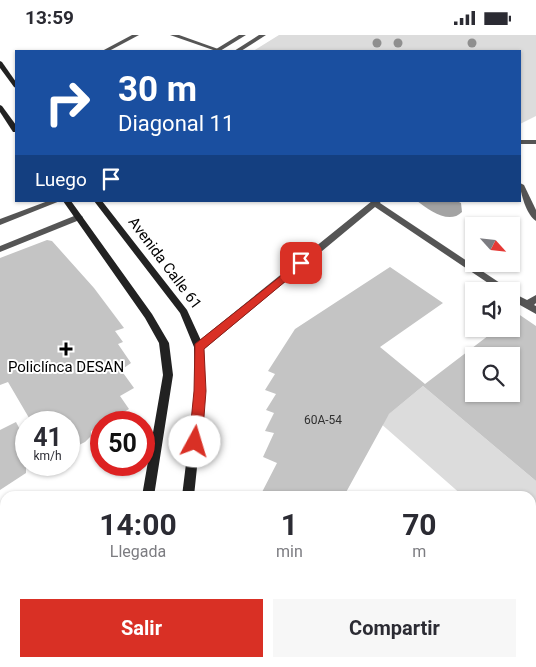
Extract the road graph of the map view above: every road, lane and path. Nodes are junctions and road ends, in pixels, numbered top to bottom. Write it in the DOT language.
graph roads {
  1 [pos="136,35"];
  2 [pos="174,35"];
  3 [pos="243,35"];
  4 [pos="263,35"];
  5 [pos="107,50"];
  6 [pos="214,50"];
  7 [pos="219,50"];
  8 [pos="239,50"];
  9 [pos="0,63"];
  10 [pos="15,85"];
  11 [pos="0,107"];
  12 [pos="15,129"];
  13 [pos="521,142"];
  14 [pos="536,142"];
  15 [pos="521,187"];
  16 [pos="53,202"];
  17 [pos="68,202"];
  18 [pos="99,202"];
  19 [pos="376,202"];
  20 [pos="79,217"];
  21 [pos="536,218"];
  22 [pos="0,222"];
  23 [pos="0,249"];
  24 [pos="493,282"];
  25 [pos="536,298"];
  26 [pos="520,301"];
  27 [pos="526,305"];
  28 [pos="536,311"];
  29 [pos="199,347"];
  30 [pos="149,491"];
  31 [pos="189,491"];
  1 -- 5 [label="street"];
  2 -- 6 [label="street"];
  3 -- 7 [label="street"];
  4 -- 8 [label="street"];
  9 -- 10 [label="main road"];
  11 -- 12 [label="main road"];
  13 -- 14 [label="street"];
  15 -- 21 [label="street"];
  16 -- 22 [label="street"];
  17 -- 20 [label="main road"];
  18 -- 29 [label="main road, Avenida Calle 61"];
  19 -- 24 [label="street"];
  19 -- 29 [label="street"];
  20 -- 23 [label="street"];
  20 -- 30 [label="main road"];
  25 -- 27 [label="street"];
  26 -- 27 [label="street"];
  27 -- 28 [label="street"];
  29 -- 31 [label="main road, Avenida Calle 61"];
}
